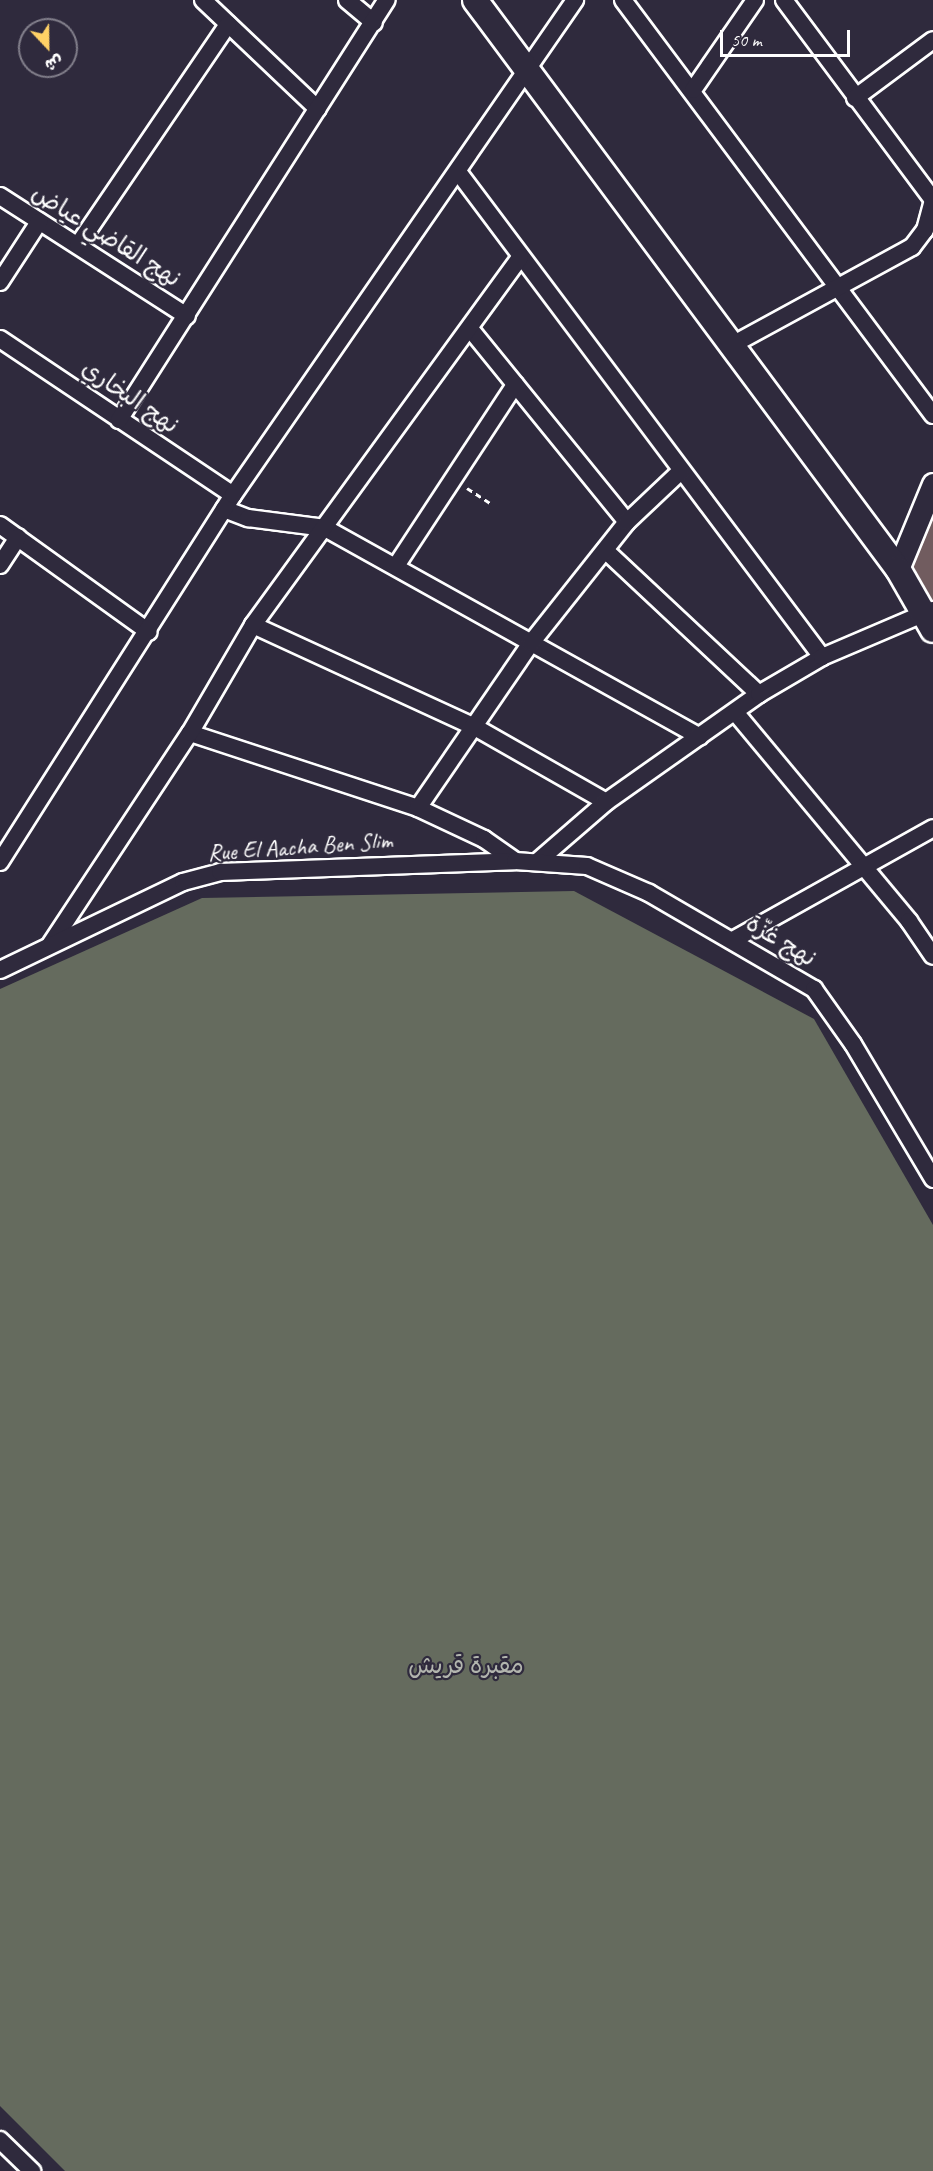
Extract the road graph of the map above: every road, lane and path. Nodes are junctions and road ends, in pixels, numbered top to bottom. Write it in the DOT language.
graph roads {
  1 [pos="203,0"];
  2 [pos="346,0"];
  3 [pos="387,0"];
  4 [pos="475,0"];
  5 [pos="575,0"];
  6 [pos="623,0"];
  7 [pos="755,0"];
  8 [pos="784,0"];
  9 [pos="374,23"];
  10 [pos="228,24"];
  11 [pos="933,40"];
  12 [pos="529,71"];
  13 [pos="693,90"];
  14 [pos="855,98"];
  15 [pos="318,110"];
  16 [pos="459,173"];
  17 [pos="0,196"];
  18 [pos="933,200"];
  19 [pos="39,222"];
  20 [pos="78,245"];
  21 [pos="520,258"];
  22 [pos="0,282"];
  23 [pos="839,288"];
  24 [pos="187,316"];
  25 [pos="471,330"];
  26 [pos="0,339"];
  27 [pos="732,345"];
  28 [pos="515,385"];
  29 [pos="933,415"];
  30 [pos="119,420"];
  31 [pos="681,471"];
  32 [pos="454,478"];
  33 [pos="933,484"];
  34 [pos="228,502"];
  35 [pos="490,503"];
  36 [pos="627,522"];
  37 [pos="0,525"];
  38 [pos="325,528"];
  39 [pos="18,537"];
  40 [pos="605,550"];
  41 [pos="0,565"];
  42 [pos="396,566"];
  43 [pos="898,569"];
  44 [pos="930,618"];
  45 [pos="253,625"];
  46 [pos="149,632"];
  47 [pos="531,643"];
  48 [pos="822,657"];
  49 [pos="759,694"];
  50 [pos="735,712"];
  51 [pos="473,726"];
  52 [pos="190,733"];
  53 [pos="700,738"];
  54 [pos="606,802"];
  55 [pos="418,808"];
  56 [pos="933,828"];
  57 [pos="3,852"];
  58 [pos="515,861"];
  59 [pos="538,861"];
  60 [pos="863,866"];
  61 [pos="733,940"];
  62 [pos="50,945"];
  63 [pos="933,956"];
  64 [pos="0,970"];
  65 [pos="933,1179"];
  66 [pos="0,2139"];
  67 [pos="32,2171"];
  1 -- 10 [label="street"];
  2 -- 9 [label="street"];
  3 -- 9 [label="street"];
  4 -- 12 [label="main road"];
  5 -- 12 [label="street"];
  6 -- 13 [label="street"];
  7 -- 13 [label="street"];
  8 -- 14 [label="street"];
  9 -- 15 [label="street"];
  10 -- 15 [label="street"];
  10 -- 20 [label="street"];
  11 -- 14 [label="street"];
  12 -- 16 [label="street"];
  12 -- 27 [label="main road"];
  13 -- 23 [label="street"];
  14 -- 18 [label="street"];
  15 -- 24 [label="street"];
  16 -- 21 [label="street"];
  16 -- 34 [label="street"];
  17 -- 19 [label="street, نهج القاضي عياض"];
  18 -- 23 [label="street"];
  19 -- 20 [label="street, نهج القاضي عياض"];
  19 -- 22 [label="street"];
  20 -- 24 [label="street, نهج القاضي عياض"];
  21 -- 25 [label="street"];
  21 -- 31 [label="street"];
  23 -- 27 [label="street"];
  23 -- 29 [label="street"];
  24 -- 30 [label="street"];
  25 -- 28 [label="street"];
  25 -- 38 [label="street"];
  26 -- 30 [label="street, نهج البخاري"];
  27 -- 43 [label="main road"];
  28 -- 32 [label="street"];
  28 -- 36 [label="street"];
  30 -- 34 [label="street, نهج البخاري"];
  31 -- 36 [label="street"];
  31 -- 48 [label="street"];
  32 -- 35 [label="path"];
  32 -- 42 [label="street"];
  33 -- 43 [label="street"];
  34 -- 38 [label="street, نهج البخاري"];
  34 -- 46 [label="street"];
  36 -- 40 [label="street"];
  37 -- 39 [label="street"];
  38 -- 42 [label="street"];
  38 -- 45 [label="street"];
  39 -- 41 [label="street"];
  39 -- 46 [label="street"];
  40 -- 47 [label="street"];
  40 -- 49 [label="street"];
  42 -- 47 [label="street"];
  43 -- 44 [label="main road"];
  44 -- 48 [label="street"];
  45 -- 51 [label="street"];
  45 -- 52 [label="street"];
  46 -- 57 [label="street"];
  47 -- 51 [label="street"];
  47 -- 53 [label="street"];
  48 -- 49 [label="street"];
  49 -- 50 [label="street"];
  50 -- 53 [label="street"];
  50 -- 60 [label="street"];
  51 -- 54 [label="street"];
  51 -- 55 [label="street"];
  52 -- 55 [label="street"];
  52 -- 62 [label="street"];
  53 -- 54 [label="street"];
  54 -- 59 [label="street"];
  55 -- 58 [label="street"];
  56 -- 60 [label="street"];
  58 -- 59 [label="street, نهج غزّة"];
  58 -- 62 [label="street, Rue El Aacha Ben Slim"];
  59 -- 61 [label="street, نهج غزّة"];
  60 -- 61 [label="street"];
  60 -- 63 [label="street"];
  61 -- 65 [label="street, نهج غزّة"];
  62 -- 64 [label="street, Rue El Aacha Ben Slim"];
  66 -- 67 [label="street"];
}
